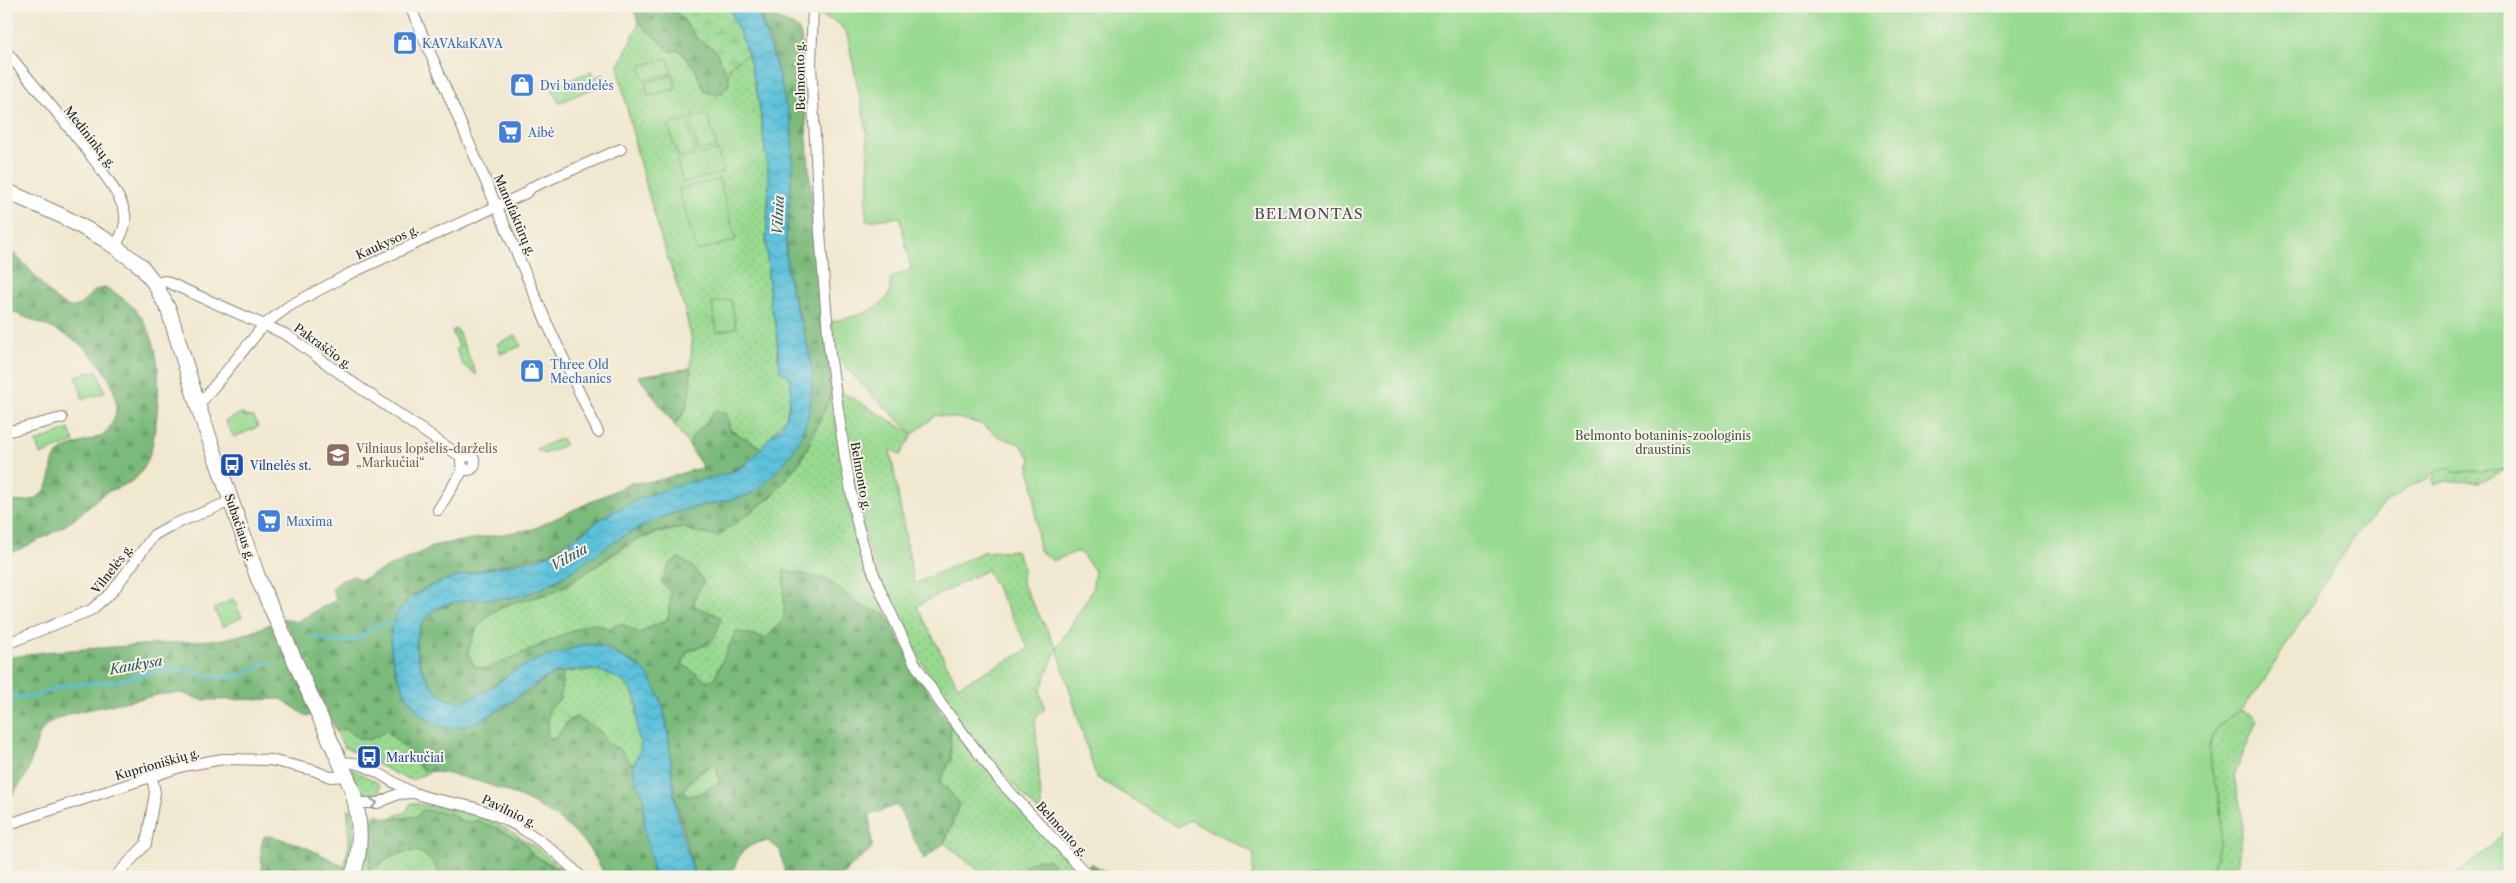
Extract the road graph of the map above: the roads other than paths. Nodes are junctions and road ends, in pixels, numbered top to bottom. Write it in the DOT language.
graph roads {
  1 [pos="410,6"];
  2 [pos="813,6"];
  3 [pos="6,52"];
  4 [pos="622,148"];
  5 [pos="6,191"];
  6 [pos="498,206"];
  7 [pos="115,246"];
  8 [pos="155,284"];
  9 [pos="264,325"];
  10 [pos="198,406"];
  11 [pos="62,418"];
  12 [pos="6,432"];
  13 [pos="598,432"];
  14 [pos="231,500"];
  15 [pos="438,510"];
  16 [pos="6,644"];
  17 [pos="345,769"];
  18 [pos="152,776"];
  19 [pos="390,782"];
  20 [pos="414,793"];
  21 [pos="391,797"];
  22 [pos="356,803"];
  23 [pos="6,825"];
  24 [pos="115,877"];
  25 [pos="352,877"];
  26 [pos="581,877"];
  27 [pos="1089,877"];
  1 -- 6 [label="street, Manufaktūrų g."];
  2 -- 27 [label="street, Belmonto g."];
  3 -- 7 [label="street, Medininkų g."];
  4 -- 6 [label="street, Kaukysos g."];
  5 -- 7 [label="street, Subačiaus g."];
  6 -- 9 [label="street, Kaukysos g."];
  6 -- 13 [label="street, Manufaktūrų g."];
  7 -- 8 [label="street, Subačiaus g."];
  8 -- 9 [label="street, Pakraščio g."];
  8 -- 10 [label="street, Subačiaus g."];
  9 -- 10 [label="street, Kaukysos g."];
  9 -- 15 [label="street, Pakraščio g."];
  10 -- 14 [label="street, Subačiaus g."];
  11 -- 12 [label="street"];
  14 -- 16 [label="street, Vilnelės g."];
  14 -- 17 [label="street, Subačiaus g."];
  17 -- 18 [label="street, Kuprioniškių g."];
  17 -- 19 [label="street, Pavilnio g."];
  17 -- 22 [label="street, Subačiaus g."];
  18 -- 23 [label="street, Kuprioniškių g."];
  18 -- 24 [label="street"];
  19 -- 20 [label="street, Pavilnio g."];
  19 -- 21 [label="street"];
  20 -- 21 [label="street, Pavilnio g."];
  20 -- 26 [label="street, Pavilnio g."];
  22 -- 21 [label="street, Pavilnio g., one-way"];
  22 -- 25 [label="street, Subačiaus g."];
}
